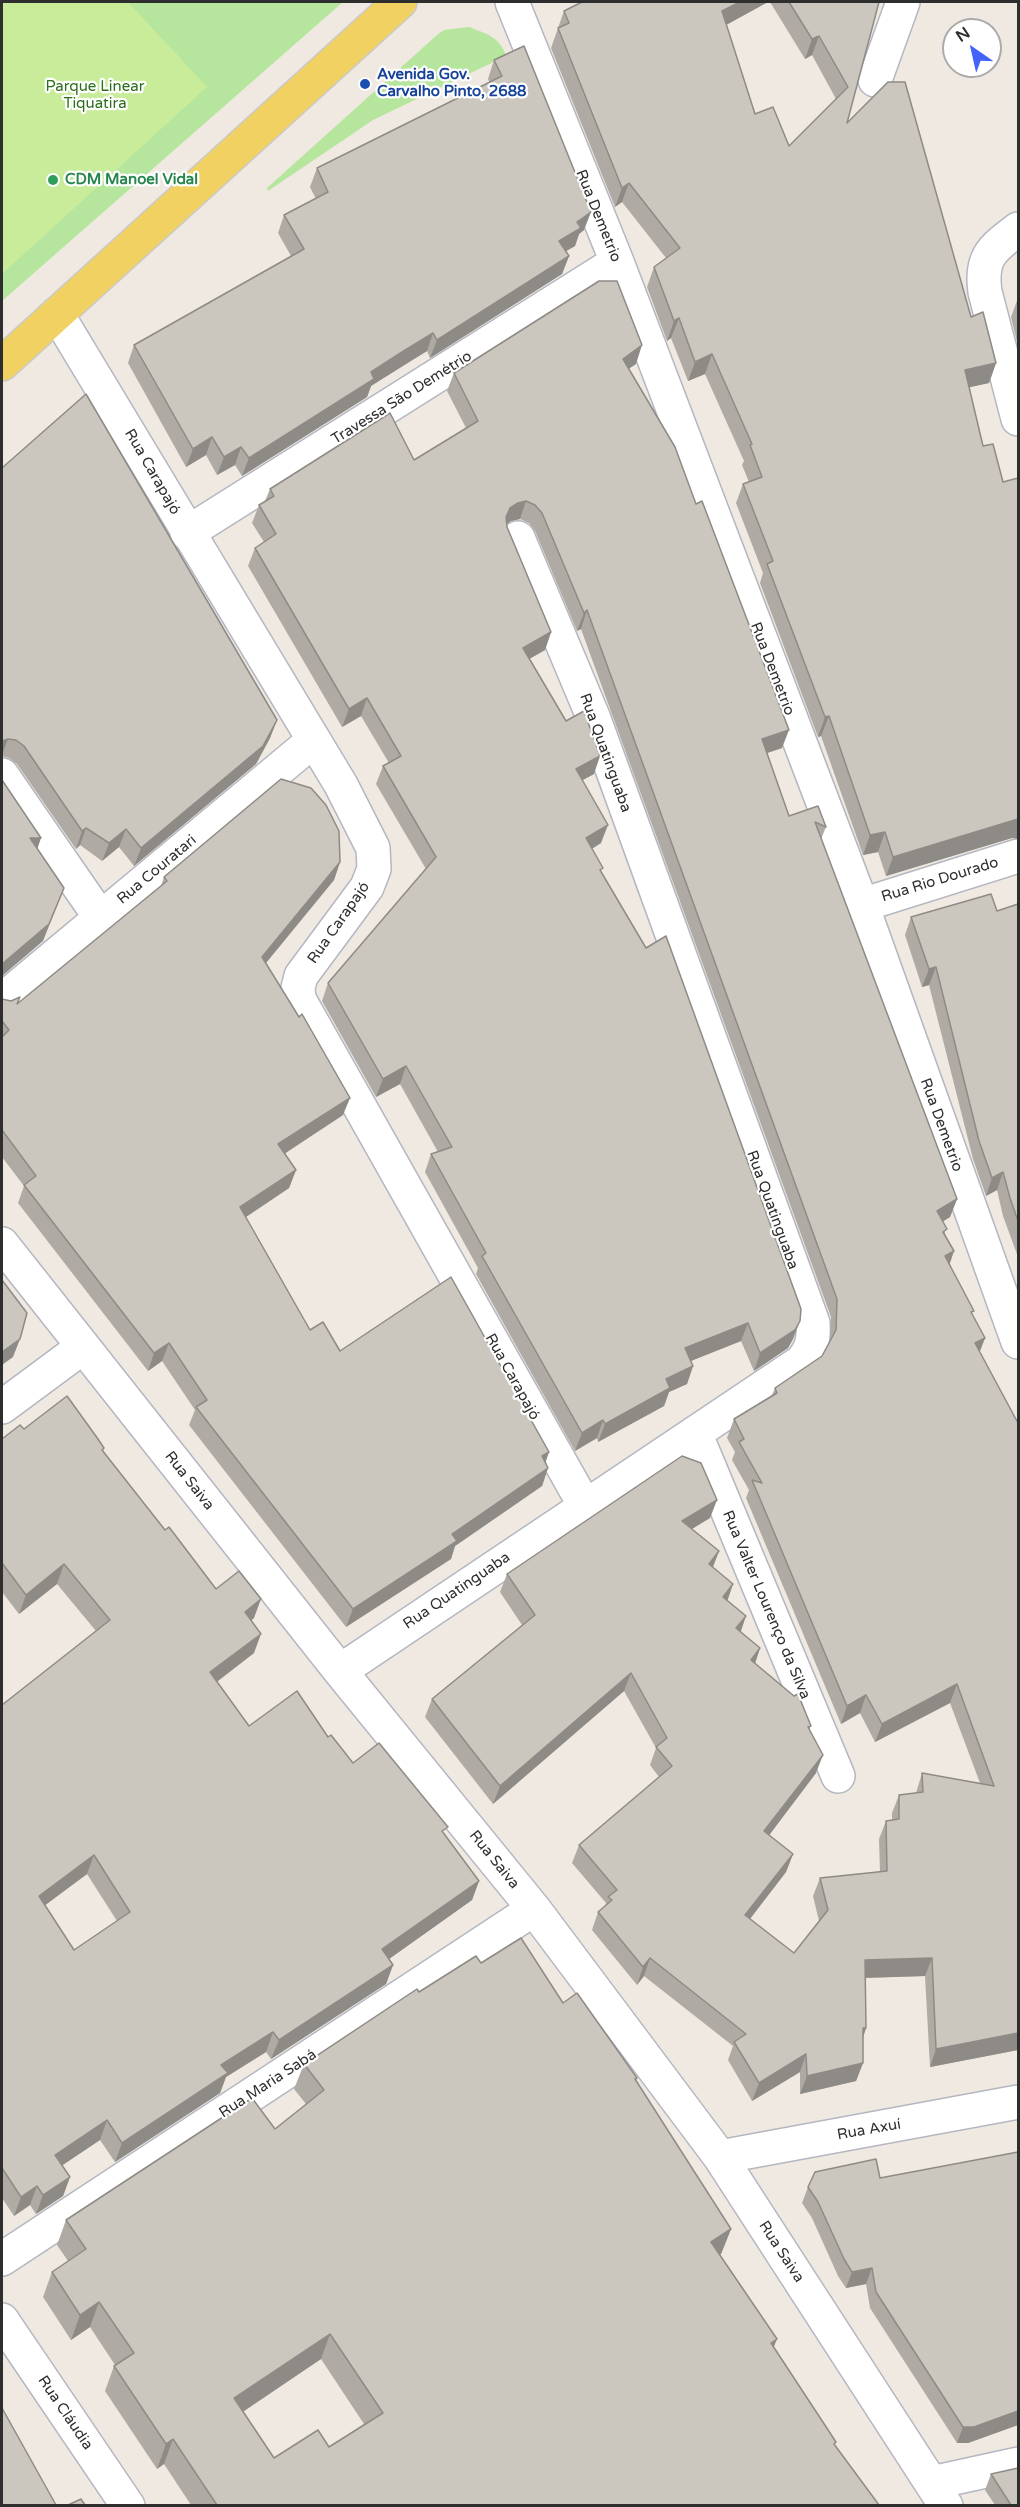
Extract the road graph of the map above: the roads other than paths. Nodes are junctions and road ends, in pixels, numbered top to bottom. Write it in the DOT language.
graph roads {
  1 [pos="400,2"];
  2 [pos="512,2"];
  3 [pos="903,2"];
  4 [pos="875,80"];
  5 [pos="1018,229"];
  6 [pos="617,262"];
  7 [pos="57,314"];
  8 [pos="2,364"];
  9 [pos="1018,419"];
  10 [pos="187,533"];
  11 [pos="518,538"];
  12 [pos="314,740"];
  13 [pos="2,775"];
  14 [pos="1018,856"];
  15 [pos="862,905"];
  16 [pos="100,917"];
  17 [pos="2,1000"];
  18 [pos="2,1244"];
  19 [pos="1018,1342"];
  20 [pos="82,1347"];
  21 [pos="2,1407"];
  22 [pos="696,1435"];
  23 [pos="585,1506"];
  24 [pos="340,1671"];
  25 [pos="838,1776"];
  26 [pos="534,1909"];
  27 [pos="1018,2102"];
  28 [pos="720,2157"];
  29 [pos="2,2259"];
  30 [pos="2,2320"];
  31 [pos="1018,2464"];
  32 [pos="938,2494"];
  33 [pos="128,2505"];
  1 -- 7 [label="main road"];
  2 -- 6 [label="street, Rua Demetrio"];
  3 -- 4 [label="street"];
  5 -- 9 [label="street"];
  6 -- 10 [label="street, Travessa São Demétrio"];
  6 -- 15 [label="street, Rua Demetrio"];
  7 -- 8 [label="main road"];
  7 -- 10 [label="street, Rua Carapajó"];
  10 -- 12 [label="street, Rua Carapajó"];
  11 -- 22 [label="street, Rua Quatinguaba"];
  12 -- 16 [label="street, Rua Couratari"];
  12 -- 23 [label="street, Rua Carapajó"];
  13 -- 16 [label="street"];
  14 -- 15 [label="street, Rua Rio Dourado"];
  15 -- 19 [label="street, Rua Demetrio"];
  16 -- 17 [label="street, Rua Couratari"];
  18 -- 20 [label="street, Rua Saiva"];
  20 -- 21 [label="street"];
  20 -- 24 [label="street, Rua Saiva"];
  22 -- 23 [label="street, Rua Quatinguaba"];
  22 -- 25 [label="street, Rua Valter Lourenço da Silva"];
  23 -- 24 [label="street, Rua Quatinguaba"];
  24 -- 26 [label="street, Rua Saiva"];
  26 -- 28 [label="street, Rua Saiva"];
  26 -- 29 [label="street, Rua Maria Sabá"];
  27 -- 28 [label="street, Rua Axuí"];
  28 -- 32 [label="street, Rua Saiva"];
  30 -- 33 [label="street, Rua Cláudia"];
  31 -- 32 [label="street"];
}
